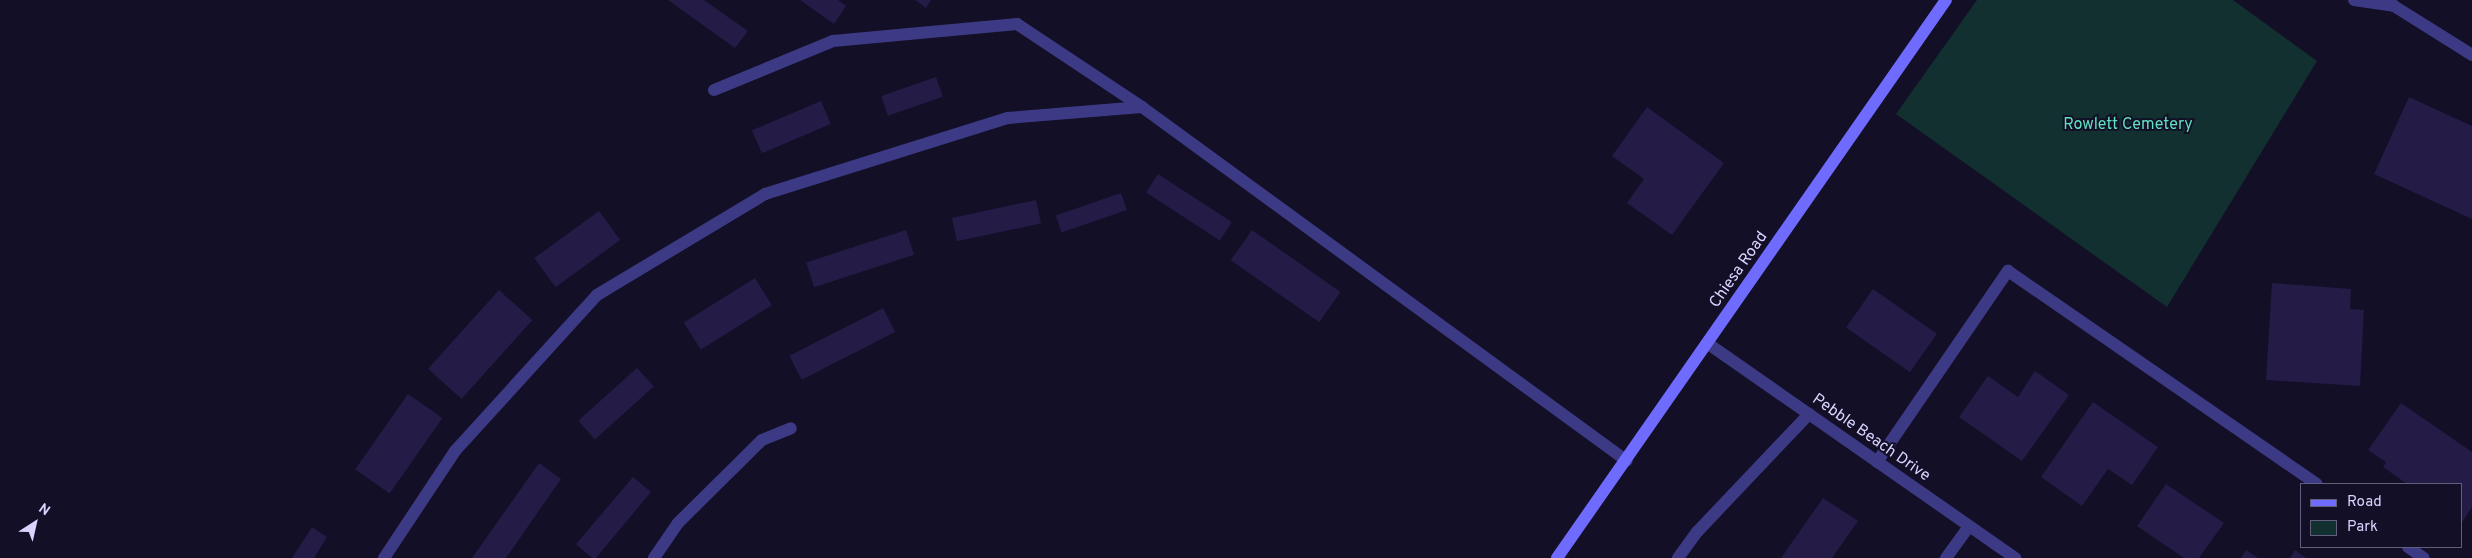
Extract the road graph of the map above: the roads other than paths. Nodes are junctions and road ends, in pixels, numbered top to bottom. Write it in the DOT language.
graph roads {
  1 [pos="1946,0"];
  2 [pos="2354,0"];
  3 [pos="2391,3"];
  4 [pos="2472,55"];
  5 [pos="714,90"];
  6 [pos="1142,106"];
  7 [pos="1708,344"];
  8 [pos="1809,414"];
  9 [pos="791,428"];
  10 [pos="1627,461"];
  11 [pos="1877,462"];
  12 [pos="2316,483"];
  13 [pos="1969,526"];
  14 [pos="2409,548"];
  15 [pos="384,558"];
  16 [pos="654,558"];
  17 [pos="1557,558"];
  18 [pos="1678,558"];
  19 [pos="1946,558"];
  20 [pos="2015,558"];
  21 [pos="2424,558"];
  1 -- 7 [label="main road, Chiesa Road"];
  2 -- 3 [label="street"];
  3 -- 4 [label="street"];
  5 -- 6 [label="street"];
  6 -- 10 [label="street"];
  6 -- 15 [label="street"];
  7 -- 8 [label="street, Pebble Beach Drive"];
  7 -- 10 [label="main road, Chiesa Road"];
  8 -- 11 [label="street, Pebble Beach Drive"];
  8 -- 18 [label="street"];
  9 -- 16 [label="street"];
  10 -- 17 [label="main road, Chiesa Road"];
  11 -- 12 [label="street"];
  11 -- 13 [label="street, Pebble Beach Drive"];
  13 -- 19 [label="street"];
  13 -- 20 [label="street, Pebble Beach Drive"];
  14 -- 21 [label="street"];
}
